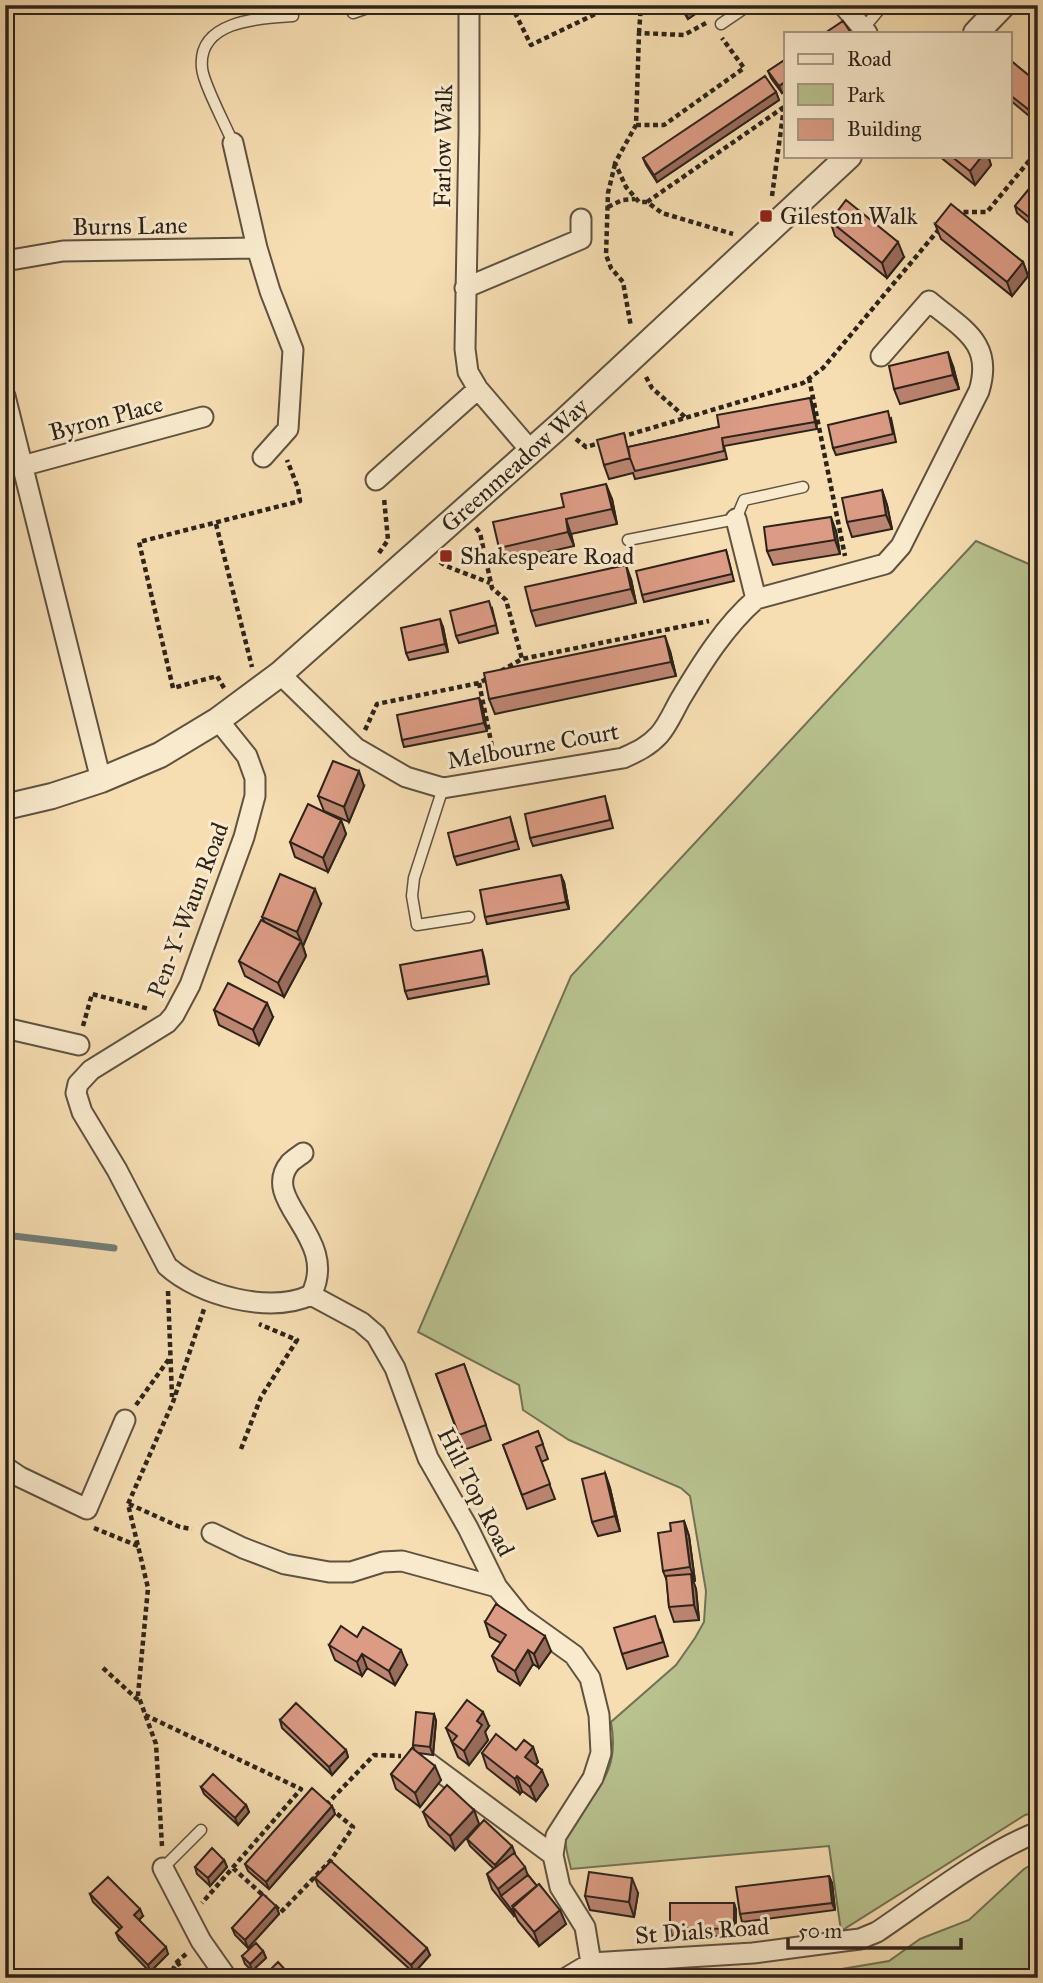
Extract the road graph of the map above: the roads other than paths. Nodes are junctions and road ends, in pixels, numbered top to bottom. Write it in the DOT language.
graph roads {
  1 [pos="376,5"];
  2 [pos="469,5"];
  3 [pos="749,5"];
  4 [pos="843,5"];
  5 [pos="883,5"];
  6 [pos="1003,5"];
  7 [pos="354,13"];
  8 [pos="293,16"];
  9 [pos="719,27"];
  10 [pos="865,31"];
  11 [pos="977,32"];
  12 [pos="233,143"];
  13 [pos="847,158"];
  14 [pos="582,219"];
  15 [pos="257,248"];
  16 [pos="5,261"];
  17 [pos="465,288"];
  18 [pos="881,356"];
  19 [pos="478,389"];
  20 [pos="6,405"];
  21 [pos="203,417"];
  22 [pos="531,451"];
  23 [pos="262,457"];
  24 [pos="22,466"];
  25 [pos="378,479"];
  26 [pos="803,487"];
  27 [pos="736,519"];
  28 [pos="628,540"];
  29 [pos="756,599"];
  30 [pos="259,675"];
  31 [pos="218,720"];
  32 [pos="102,780"];
  33 [pos="443,788"];
  34 [pos="5,807"];
  35 [pos="469,917"];
  36 [pos="5,1028"];
  37 [pos="79,1045"];
  38 [pos="303,1153"];
  39 [pos="311,1295"];
  40 [pos="125,1420"];
  41 [pos="5,1467"];
  42 [pos="212,1532"];
  43 [pos="497,1587"];
  44 [pos="419,1756"];
  45 [pos="201,1830"];
  46 [pos="1038,1832"];
  47 [pos="553,1855"];
  48 [pos="163,1868"];
  49 [pos="591,1963"];
  50 [pos="227,1978"];
  51 [pos="566,1978"];
  1 -- 7 [label="lane"];
  2 -- 17 [label="street, Farlow Walk"];
  3 -- 9 [label="lane"];
  4 -- 10 [label="street"];
  5 -- 10 [label="lane"];
  6 -- 11 [label="street"];
  8 -- 12 [label="lane"];
  12 -- 15 [label="street"];
  13 -- 22 [label="street, Greenmeadow Way"];
  14 -- 17 [label="street"];
  15 -- 16 [label="street, Burns Lane"];
  15 -- 23 [label="street"];
  17 -- 19 [label="street, Farlow Walk"];
  18 -- 29 [label="street"];
  19 -- 22 [label="street, Farlow Walk"];
  19 -- 25 [label="street"];
  20 -- 24 [label="street"];
  21 -- 24 [label="street, Byron Place"];
  22 -- 30 [label="street, Greenmeadow Way"];
  24 -- 32 [label="street"];
  26 -- 27 [label="lane"];
  27 -- 28 [label="lane"];
  27 -- 29 [label="street"];
  29 -- 33 [label="street, Melbourne Court"];
  30 -- 31 [label="street, Greenmeadow Way"];
  30 -- 33 [label="street, Melbourne Court"];
  31 -- 32 [label="street, Greenmeadow Way"];
  31 -- 39 [label="street, Pen-Y-Waun Road"];
  32 -- 34 [label="street, Greenmeadow Way"];
  33 -- 35 [label="lane"];
  36 -- 37 [label="street"];
  38 -- 39 [label="street"];
  39 -- 43 [label="street, Hill Top Road"];
  40 -- 41 [label="street"];
  42 -- 43 [label="street"];
  43 -- 47 [label="street, Hill Top Road"];
  44 -- 47 [label="street"];
  45 -- 48 [label="lane"];
  46 -- 49 [label="street, St Dials Road"];
  47 -- 49 [label="street"];
  48 -- 50 [label="street"];
  49 -- 51 [label="street"];
}
